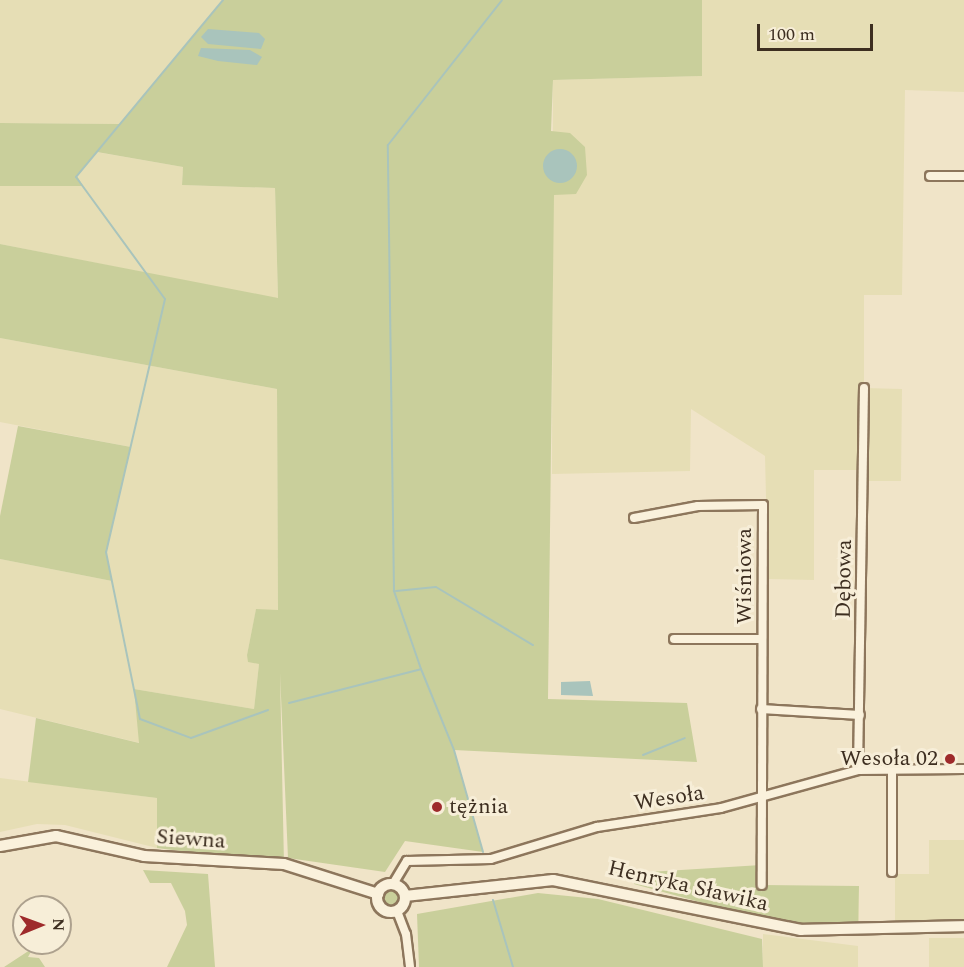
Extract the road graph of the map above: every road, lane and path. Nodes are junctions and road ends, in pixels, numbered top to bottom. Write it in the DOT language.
graph roads {
  1 [pos="930,176"];
  2 [pos="964,176"];
  3 [pos="864,388"];
  4 [pos="634,518"];
  5 [pos="674,639"];
  6 [pos="762,639"];
  7 [pos="761,710"];
  8 [pos="860,715"];
  9 [pos="892,766"];
  10 [pos="964,769"];
  11 [pos="858,770"];
  12 [pos="760,795"];
  13 [pos="0,846"];
  14 [pos="892,872"];
  15 [pos="393,884"];
  16 [pos="762,885"];
  17 [pos="378,894"];
  18 [pos="405,896"];
  19 [pos="397,911"];
  20 [pos="964,926"];
  21 [pos="410,967"];
  1 -- 2 [label="street"];
  3 -- 8 [label="street, Dębowa"];
  4 -- 6 [label="street, Wiśniowa"];
  5 -- 6 [label="street, Wiśniowa"];
  6 -- 7 [label="street, Wiśniowa"];
  7 -- 8 [label="street"];
  7 -- 12 [label="street, Wiśniowa"];
  8 -- 11 [label="street, Dębowa"];
  9 -- 10 [label="street, Wesoła"];
  9 -- 11 [label="street, Wesoła"];
  9 -- 14 [label="street"];
  11 -- 12 [label="street, Wesoła"];
  12 -- 15 [label="street, Wesoła"];
  12 -- 16 [label="street, Wiśniowa"];
  13 -- 17 [label="main road, Siewna"];
  15 -- 17 [label="main road"];
  15 -- 18 [label="main road"];
  17 -- 19 [label="main road"];
  18 -- 19 [label="main road"];
  18 -- 20 [label="main road, Henryka Sławika"];
  19 -- 21 [label="street"];
}
